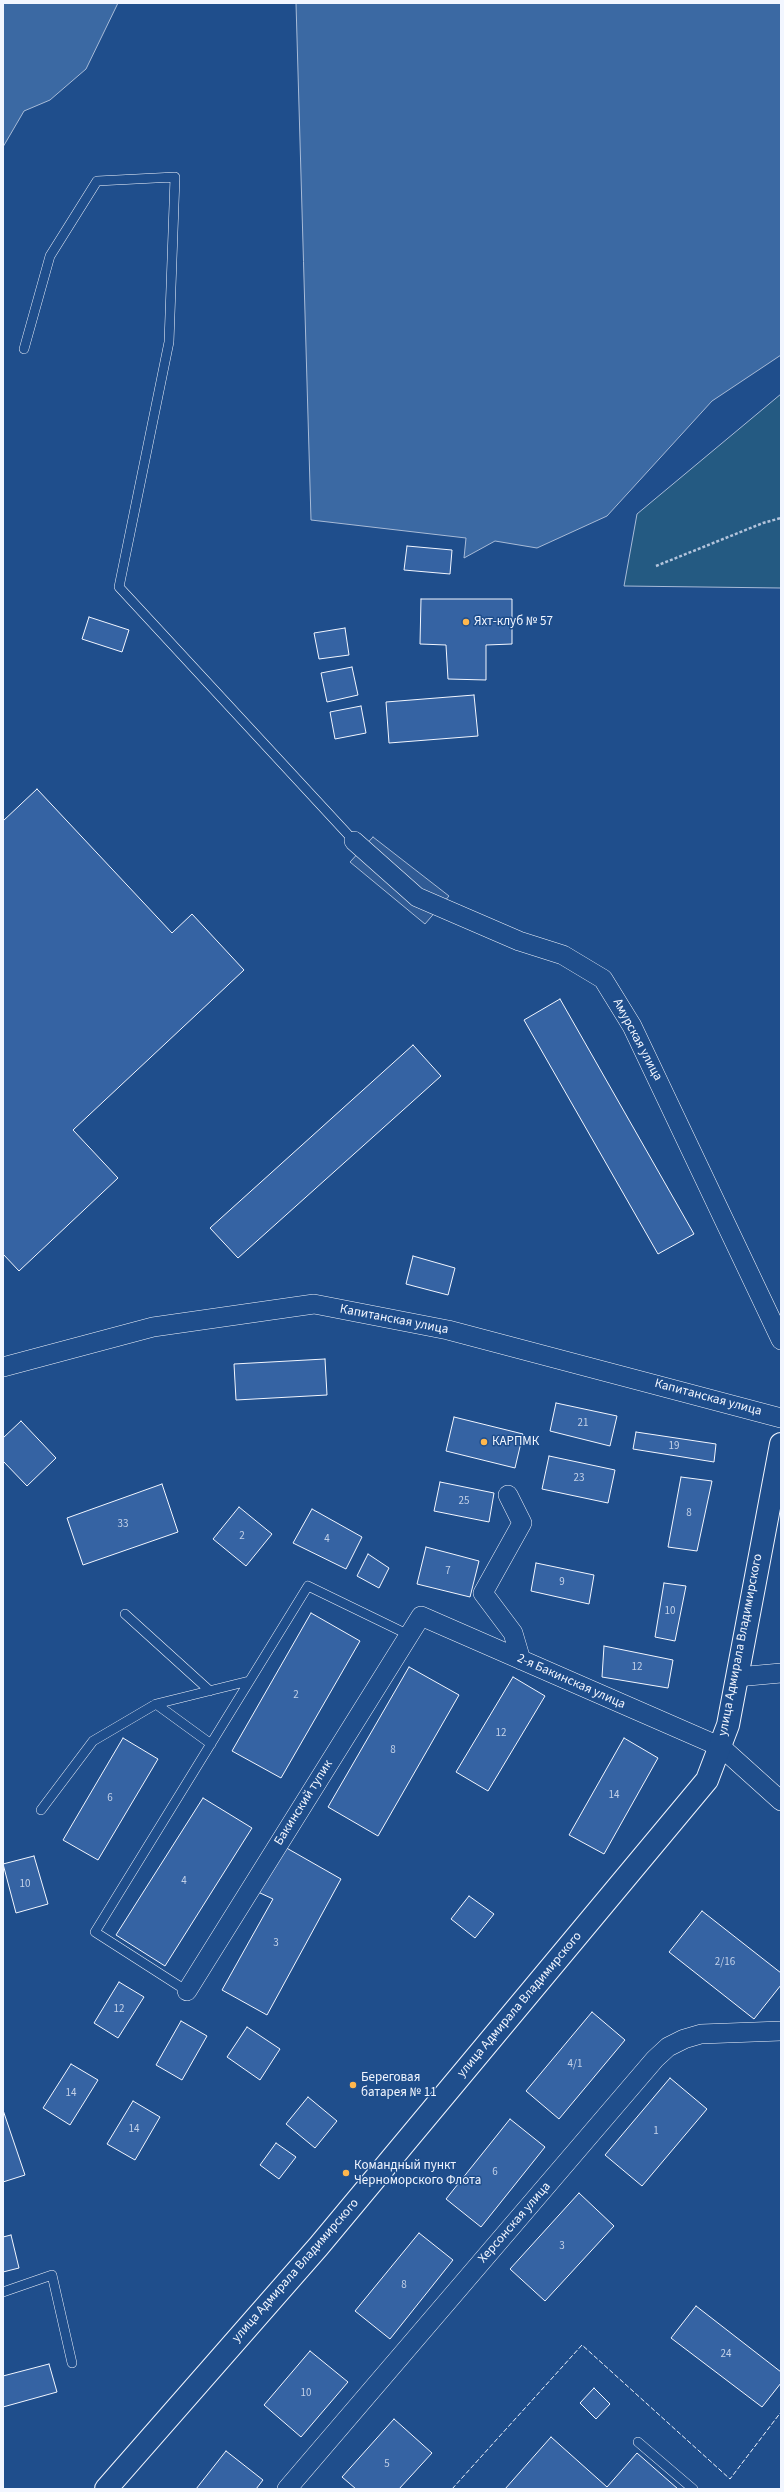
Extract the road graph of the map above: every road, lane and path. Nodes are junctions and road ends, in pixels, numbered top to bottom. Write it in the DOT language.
graph roads {
  1 [pos="24,348"];
  2 [pos="781,518"];
  3 [pos="656,566"];
  4 [pos="354,841"];
  5 [pos="781,1340"];
  6 [pos="3,1367"];
  7 [pos="781,1418"];
  8 [pos="781,1444"];
  9 [pos="508,1495"];
  10 [pos="125,1614"];
  11 [pos="421,1616"];
  12 [pos="409,1634"];
  13 [pos="521,1660"];
  14 [pos="781,1673"];
  15 [pos="737,1677"];
  16 [pos="249,1681"];
  17 [pos="210,1691"];
  18 [pos="156,1704"];
  19 [pos="211,1744"];
  20 [pos="720,1747"];
  21 [pos="781,1802"];
  22 [pos="41,1810"];
  23 [pos="187,1990"];
  24 [pos="781,2031"];
  25 [pos="3,2292"];
  26 [pos="72,2362"];
  27 [pos="638,2442"];
  28 [pos="106,2489"];
  29 [pos="287,2489"];
  30 [pos="693,2489"];
  1 -- 4 [label="lane"];
  2 -- 3 [label="path"];
  4 -- 5 [label="street, Амурская улица"];
  6 -- 7 [label="street, Капитанская улица"];
  8 -- 15 [label="main road, улица Адмирала Владимирского"];
  9 -- 13 [label="street"];
  10 -- 17 [label="lane"];
  11 -- 12 [label="street, Бакинский тупик"];
  11 -- 13 [label="street, 2-я Бакинская улица"];
  12 -- 16 [label="lane"];
  12 -- 23 [label="street, Бакинский тупик"];
  13 -- 20 [label="street, 2-я Бакинская улица"];
  14 -- 15 [label="street"];
  15 -- 20 [label="main road, улица Адмирала Владимирского"];
  16 -- 17 [label="lane"];
  16 -- 19 [label="lane"];
  17 -- 18 [label="lane"];
  18 -- 19 [label="lane"];
  18 -- 22 [label="lane"];
  19 -- 23 [label="lane"];
  20 -- 21 [label="street, 2-я Бакинская улица"];
  20 -- 28 [label="main road, улица Адмирала Владимирского"];
  24 -- 29 [label="street, Херсонская улица"];
  25 -- 26 [label="lane"];
  27 -- 30 [label="lane"];
}
